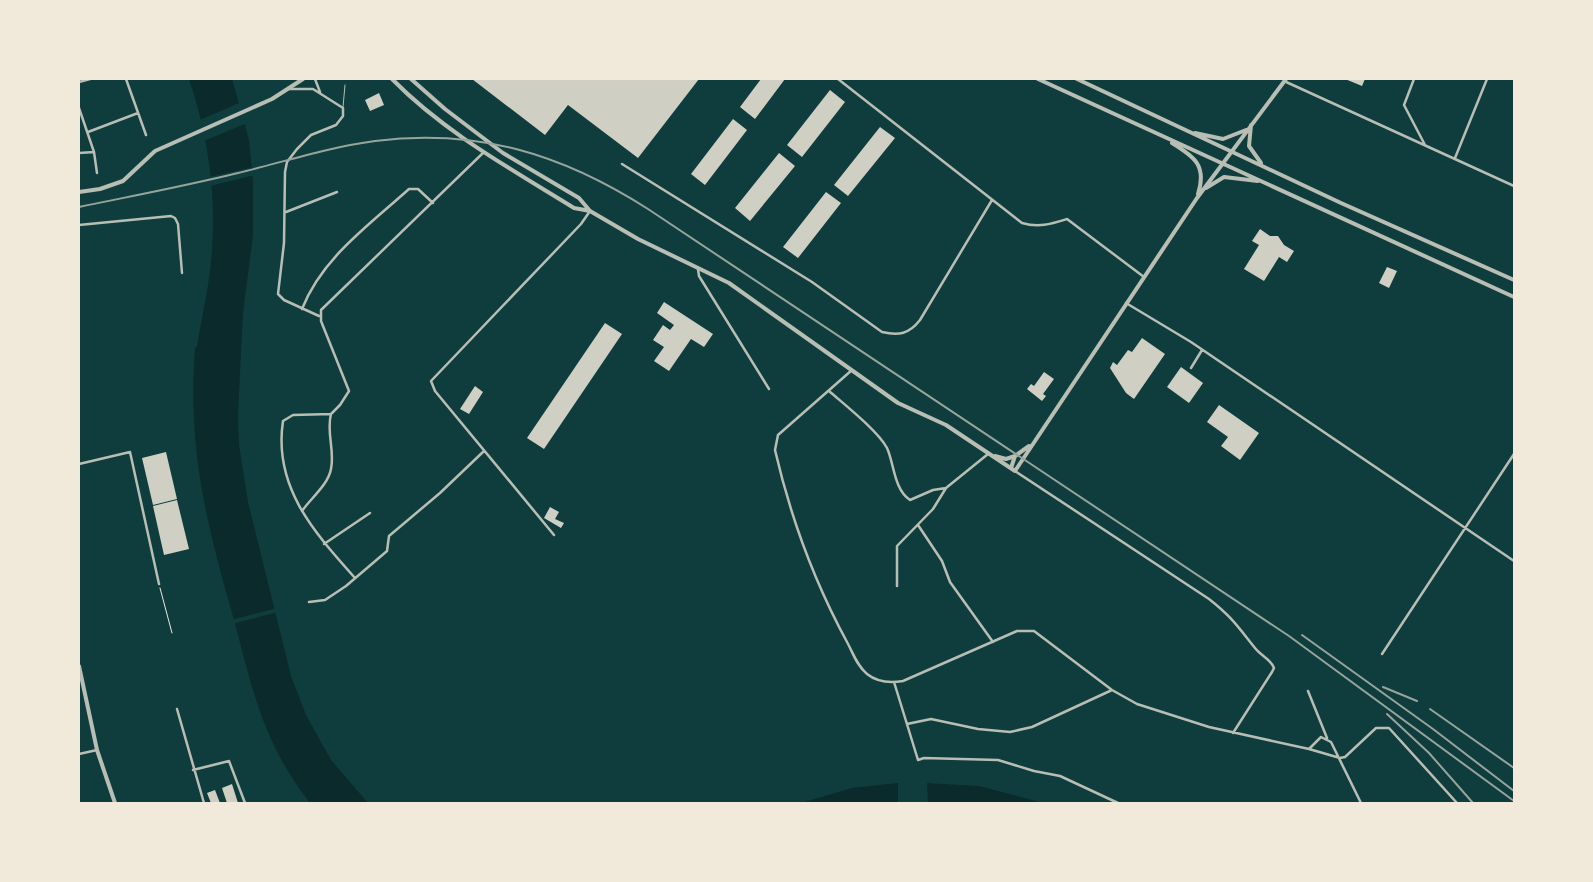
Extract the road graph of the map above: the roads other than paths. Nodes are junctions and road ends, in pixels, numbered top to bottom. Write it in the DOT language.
graph roads {
  1 [pos="90,79"];
  2 [pos="126,79"];
  3 [pos="303,79"];
  4 [pos="314,79"];
  5 [pos="392,79"];
  6 [pos="411,79"];
  7 [pos="838,79"];
  8 [pos="1038,79"];
  9 [pos="1077,79"];
  10 [pos="1414,79"];
  11 [pos="1487,79"];
  12 [pos="1285,80"];
  13 [pos="79,82"];
  14 [pos="345,85"];
  15 [pos="289,89"];
  16 [pos="321,93"];
  17 [pos="79,108"];
  18 [pos="342,108"];
  19 [pos="138,113"];
  20 [pos="1251,124"];
  21 [pos="1246,130"];
  22 [pos="1188,131"];
  23 [pos="88,132"];
  24 [pos="1158,134"];
  25 [pos="146,135"];
  26 [pos="1426,145"];
  27 [pos="1231,151"];
  28 [pos="94,152"];
  29 [pos="484,152"];
  30 [pos="79,153"];
  31 [pos="1455,158"];
  32 [pos="1222,163"];
  33 [pos="622,164"];
  34 [pos="97,173"];
  35 [pos="1278,174"];
  36 [pos="1265,182"];
  37 [pos="1514,186"];
  38 [pos="1202,191"];
  39 [pos="79,192"];
  40 [pos="337,192"];
  41 [pos="1197,198"];
  42 [pos="992,200"];
  43 [pos="433,203"];
  44 [pos="590,211"];
  45 [pos="286,212"];
  46 [pos="79,225"];
  47 [pos="698,269"];
  48 [pos="182,273"];
  49 [pos="1144,277"];
  50 [pos="1514,280"];
  51 [pos="1514,297"];
  52 [pos="1126,303"];
  53 [pos="302,309"];
  54 [pos="319,316"];
  55 [pos="1202,350"];
  56 [pos="1190,368"];
  57 [pos="853,369"];
  58 [pos="769,389"];
  59 [pos="829,391"];
  60 [pos="330,414"];
  61 [pos="1032,443"];
  62 [pos="484,451"];
  63 [pos="988,454"];
  64 [pos="1514,454"];
  65 [pos="1015,456"];
  66 [pos="79,464"];
  67 [pos="1013,469"];
  68 [pos="946,488"];
  69 [pos="302,511"];
  70 [pos="370,513"];
  71 [pos="918,525"];
  72 [pos="1466,528"];
  73 [pos="554,535"];
  74 [pos="324,544"];
  75 [pos="1514,560"];
  76 [pos="355,578"];
  77 [pos="159,584"];
  78 [pos="897,586"];
  79 [pos="309,602"];
  80 [pos="993,642"];
  81 [pos="1382,654"];
  82 [pos="79,666"];
  83 [pos="894,682"];
  84 [pos="1112,690"];
  85 [pos="1308,691"];
  86 [pos="177,709"];
  87 [pos="907,724"];
  88 [pos="1232,733"];
  89 [pos="1327,738"];
  90 [pos="1309,749"];
  91 [pos="97,750"];
  92 [pos="79,754"];
  93 [pos="1340,758"];
  94 [pos="193,770"];
  95 [pos="115,803"];
  96 [pos="204,803"];
  97 [pos="245,803"];
  98 [pos="1118,803"];
  99 [pos="1361,803"];
  100 [pos="1457,803"];
  1 -- 13 [label="street"];
  2 -- 19 [label="street"];
  3 -- 15 [label="street"];
  4 -- 16 [label="street"];
  5 -- 29 [label="street"];
  6 -- 44 [label="street"];
  7 -- 42 [label="street"];
  8 -- 24 [label="street"];
  9 -- 22 [label="street"];
  10 -- 26 [label="street"];
  11 -- 31 [label="street"];
  12 -- 20 [label="street"];
  12 -- 26 [label="street"];
  14 -- 18 [label="lane"];
  15 -- 16 [label="street"];
  15 -- 39 [label="street"];
  16 -- 18 [label="street"];
  17 -- 23 [label="street"];
  18 -- 45 [label="street"];
  19 -- 23 [label="street"];
  19 -- 25 [label="street"];
  20 -- 21 [label="street"];
  20 -- 35 [label="street"];
  21 -- 22 [label="street"];
  21 -- 27 [label="street"];
  22 -- 27 [label="street"];
  23 -- 28 [label="street"];
  24 -- 32 [label="street"];
  24 -- 41 [label="street"];
  26 -- 31 [label="street"];
  27 -- 32 [label="street"];
  27 -- 35 [label="street"];
  28 -- 30 [label="street"];
  28 -- 34 [label="street"];
  29 -- 43 [label="street"];
  29 -- 44 [label="street"];
  31 -- 37 [label="street"];
  32 -- 36 [label="street"];
  32 -- 38 [label="street"];
  33 -- 42 [label="street"];
  35 -- 50 [label="street"];
  36 -- 38 [label="street"];
  36 -- 51 [label="street"];
  38 -- 41 [label="street"];
  40 -- 45 [label="street"];
  41 -- 49 [label="street"];
  42 -- 49 [label="street"];
  43 -- 53 [label="street"];
  43 -- 54 [label="street"];
  44 -- 47 [label="street"];
  44 -- 62 [label="street"];
  45 -- 53 [label="street"];
  46 -- 48 [label="street"];
  47 -- 57 [label="street"];
  47 -- 58 [label="street"];
  49 -- 52 [label="street"];
  52 -- 55 [label="street"];
  52 -- 61 [label="street"];
  53 -- 54 [label="street"];
  54 -- 60 [label="street"];
  55 -- 56 [label="street"];
  55 -- 72 [label="street"];
  57 -- 59 [label="street"];
  57 -- 63 [label="street"];
  59 -- 68 [label="street"];
  59 -- 83 [label="street"];
  60 -- 69 [label="street"];
  60 -- 69 [label="street"];
  61 -- 65 [label="street"];
  61 -- 67 [label="street"];
  62 -- 73 [label="street"];
  62 -- 76 [label="street"];
  63 -- 65 [label="street"];
  63 -- 67 [label="street"];
  63 -- 68 [label="street"];
  64 -- 72 [label="street"];
  65 -- 67 [label="street"];
  66 -- 77 [label="street"];
  67 -- 88 [label="street"];
  68 -- 71 [label="street"];
  69 -- 74 [label="street"];
  70 -- 74 [label="street"];
  71 -- 78 [label="street"];
  71 -- 80 [label="street"];
  72 -- 75 [label="street"];
  72 -- 81 [label="street"];
  74 -- 76 [label="street"];
  76 -- 79 [label="street"];
  80 -- 83 [label="street"];
  80 -- 84 [label="street"];
  82 -- 91 [label="street"];
  83 -- 87 [label="street"];
  84 -- 87 [label="street"];
  84 -- 88 [label="street"];
  85 -- 89 [label="street"];
  86 -- 94 [label="street"];
  87 -- 98 [label="street"];
  88 -- 90 [label="street"];
  89 -- 90 [label="street"];
  89 -- 93 [label="street"];
  90 -- 93 [label="street"];
  91 -- 92 [label="street"];
  91 -- 95 [label="street"];
  93 -- 99 [label="street"];
  93 -- 100 [label="street"];
  94 -- 96 [label="street"];
  94 -- 97 [label="street"];
}
